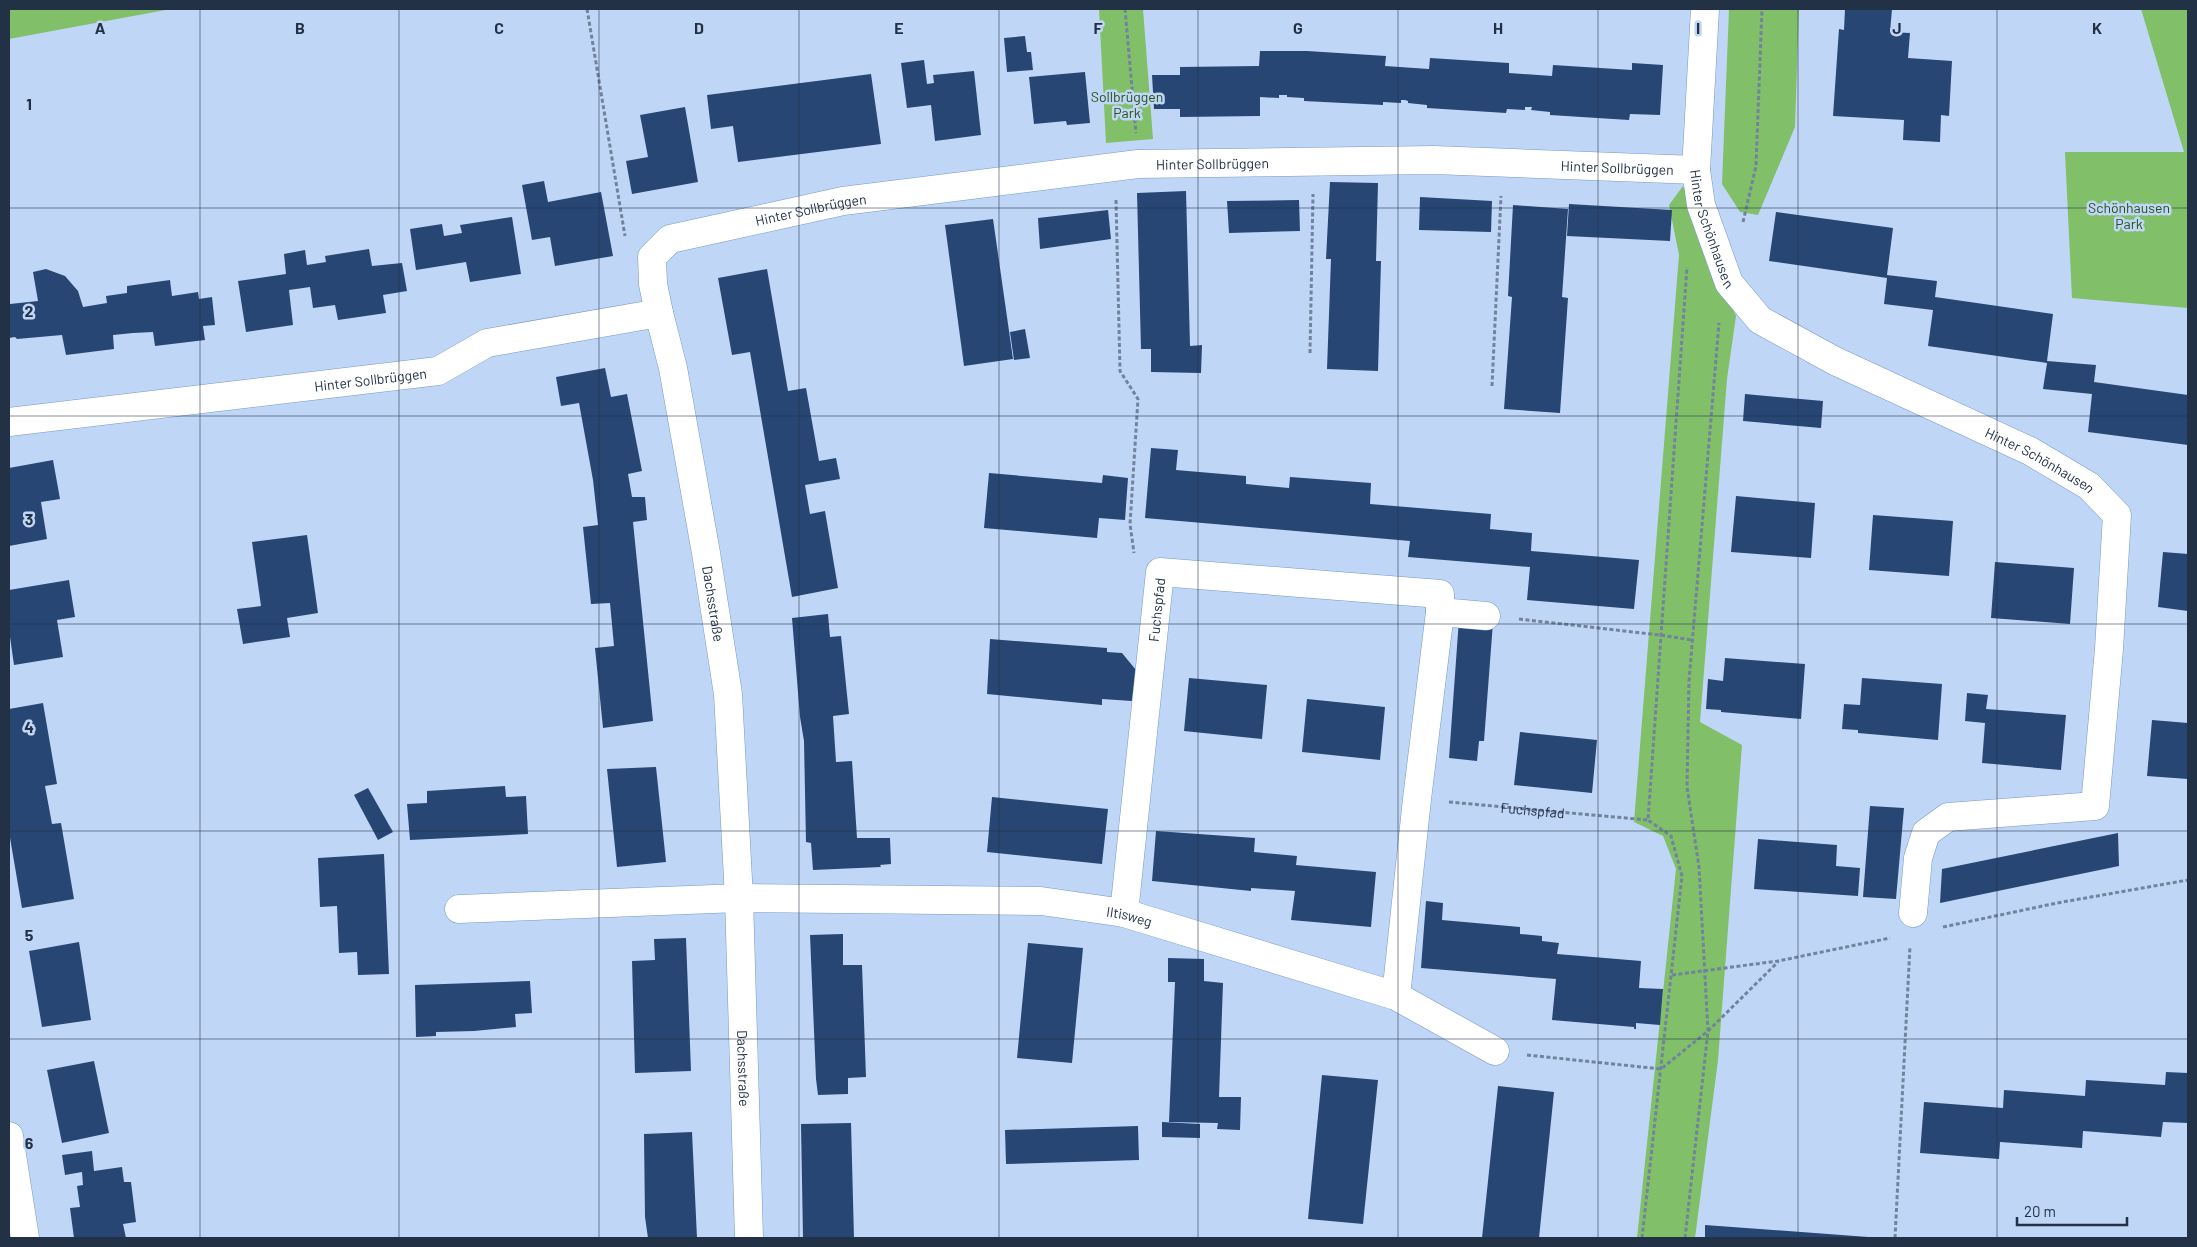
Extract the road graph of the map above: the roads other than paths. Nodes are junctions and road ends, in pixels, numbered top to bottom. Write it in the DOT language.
graph roads {
  1 [pos="1706,9"];
  2 [pos="1696,170"];
  3 [pos="658,313"];
  4 [pos="9,422"];
  5 [pos="1440,612"];
  6 [pos="1486,616"];
  7 [pos="739,898"];
  8 [pos="459,909"];
  9 [pos="1124,913"];
  10 [pos="1913,913"];
  11 [pos="1396,996"];
  12 [pos="1495,1051"];
  13 [pos="9,1136"];
  14 [pos="25,1238"];
  15 [pos="749,1238"];
  1 -- 2 [label="street, Hinter Schönhausen"];
  2 -- 3 [label="street, Hinter Sollbrüggen"];
  2 -- 10 [label="street, Hinter Schönhausen"];
  3 -- 4 [label="street, Hinter Sollbrüggen"];
  3 -- 7 [label="street, Dachsstraße"];
  5 -- 6 [label="street"];
  5 -- 9 [label="street, Fuchspfad"];
  5 -- 11 [label="street, Fuchspfad"];
  7 -- 8 [label="street"];
  7 -- 9 [label="street, Iltisweg"];
  7 -- 15 [label="street, Dachsstraße"];
  9 -- 11 [label="street, Iltisweg"];
  11 -- 12 [label="street, Iltisweg"];
  13 -- 14 [label="street"];
}
